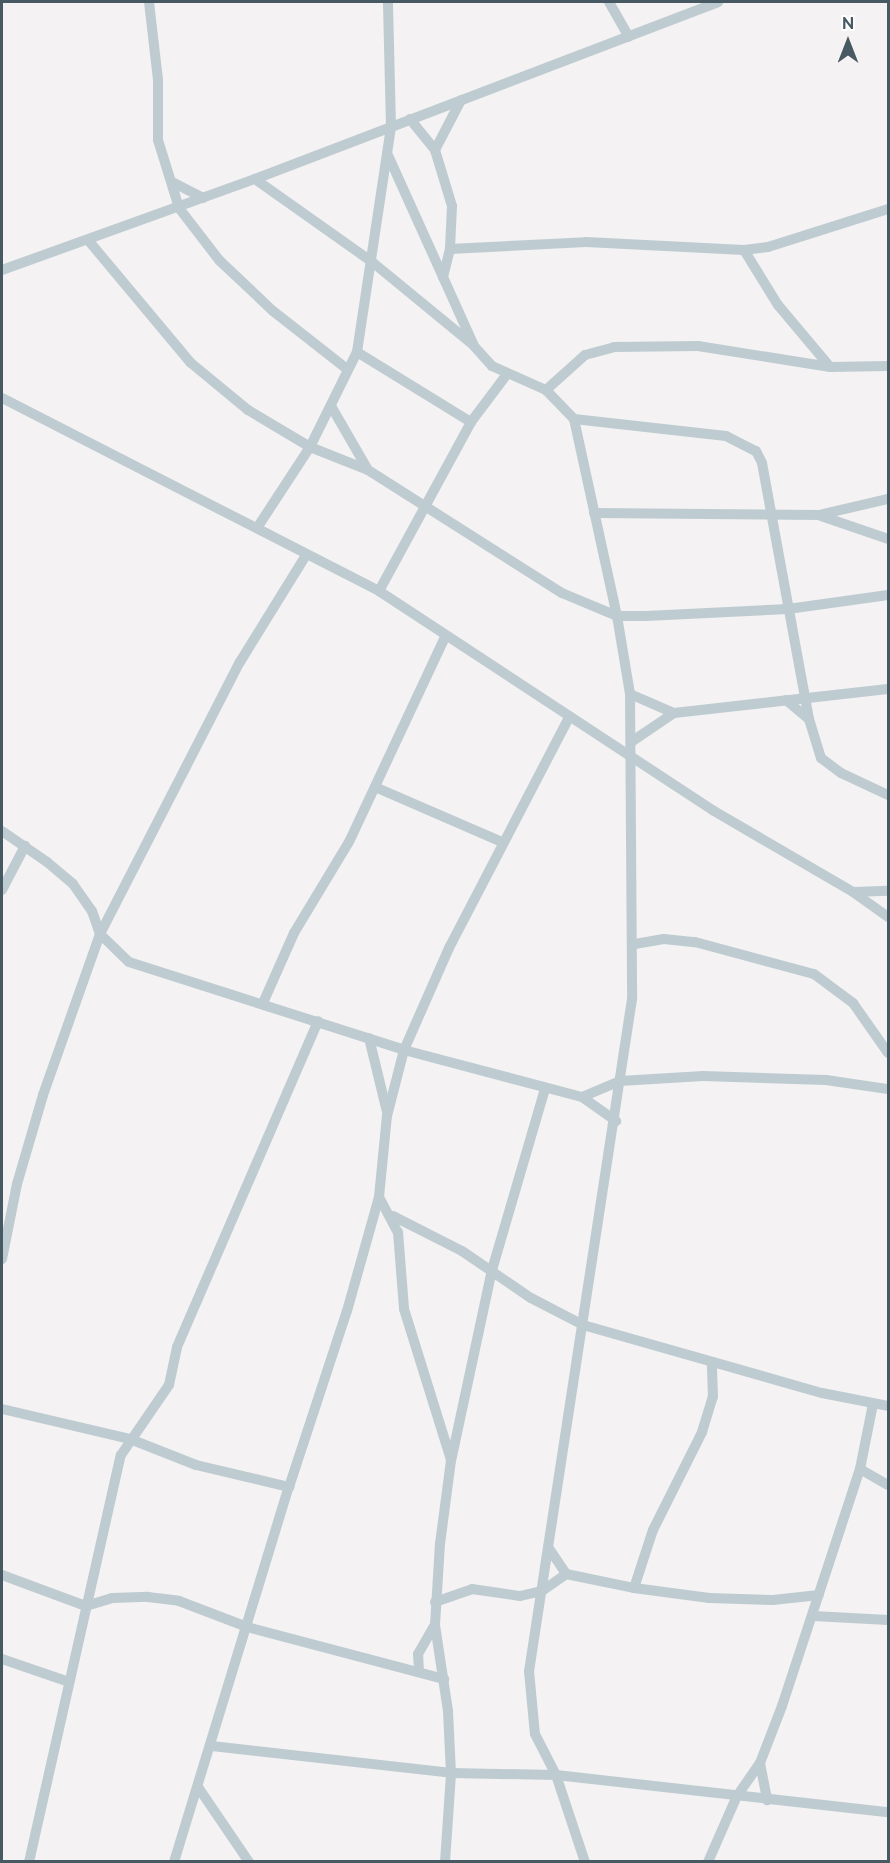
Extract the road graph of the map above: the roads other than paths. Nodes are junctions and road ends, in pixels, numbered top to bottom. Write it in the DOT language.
graph roads {
  1 [pos="149,2"];
  2 [pos="388,2"];
  3 [pos="609,2"];
  4 [pos="718,2"];
  5 [pos="629,37"];
  6 [pos="461,100"];
  7 [pos="411,119"];
  8 [pos="391,127"];
  9 [pos="435,150"];
  10 [pos="387,153"];
  11 [pos="255,179"];
  12 [pos="172,182"];
  13 [pos="203,198"];
  14 [pos="179,208"];
  15 [pos="888,209"];
  16 [pos="88,240"];
  17 [pos="450,249"];
  18 [pos="744,250"];
  19 [pos="371,261"];
  20 [pos="2,270"];
  21 [pos="443,277"];
  22 [pos="474,346"];
  23 [pos="357,352"];
  24 [pos="888,366"];
  25 [pos="830,367"];
  26 [pos="347,369"];
  27 [pos="507,374"];
  28 [pos="546,390"];
  29 [pos="2,398"];
  30 [pos="331,406"];
  31 [pos="574,419"];
  32 [pos="471,422"];
  33 [pos="310,447"];
  34 [pos="368,470"];
  35 [pos="888,499"];
  36 [pos="423,508"];
  37 [pos="594,513"];
  38 [pos="819,516"];
  39 [pos="772,517"];
  40 [pos="258,528"];
  41 [pos="888,539"];
  42 [pos="306,555"];
  43 [pos="379,591"];
  44 [pos="888,595"];
  45 [pos="788,609"];
  46 [pos="617,616"];
  47 [pos="445,637"];
  48 [pos="888,690"];
  49 [pos="630,694"];
  50 [pos="805,697"];
  51 [pos="786,700"];
  52 [pos="674,713"];
  53 [pos="569,717"];
  54 [pos="809,720"];
  55 [pos="631,742"];
  56 [pos="632,757"];
  57 [pos="375,787"];
  58 [pos="888,795"];
  59 [pos="2,831"];
  60 [pos="502,842"];
  61 [pos="25,846"];
  62 [pos="2,890"];
  63 [pos="888,891"];
  64 [pos="854,892"];
  65 [pos="888,917"];
  66 [pos="100,934"];
  67 [pos="635,944"];
  68 [pos="263,1003"];
  69 [pos="318,1022"];
  70 [pos="369,1038"];
  71 [pos="404,1050"];
  72 [pos="888,1053"];
  73 [pos="620,1081"];
  74 [pos="545,1089"];
  75 [pos="888,1089"];
  76 [pos="582,1097"];
  77 [pos="387,1116"];
  78 [pos="616,1121"];
  79 [pos="379,1197"];
  80 [pos="393,1216"];
  81 [pos="2,1259"];
  82 [pos="492,1270"];
  83 [pos="583,1325"];
  84 [pos="712,1362"];
  85 [pos="873,1404"];
  86 [pos="888,1406"];
  87 [pos="2,1409"];
  88 [pos="109,1436"];
  89 [pos="130,1438"];
  90 [pos="121,1455"];
  91 [pos="451,1461"];
  92 [pos="860,1469"];
  93 [pos="888,1485"];
  94 [pos="289,1486"];
  95 [pos="548,1547"];
  96 [pos="566,1574"];
  97 [pos="2,1575"];
  98 [pos="634,1588"];
  99 [pos="542,1591"];
  100 [pos="819,1595"];
  101 [pos="435,1602"];
  102 [pos="86,1606"];
  103 [pos="813,1616"];
  104 [pos="888,1620"];
  105 [pos="435,1626"];
  106 [pos="247,1627"];
  107 [pos="418,1654"];
  108 [pos="2,1659"];
  109 [pos="399,1665"];
  110 [pos="419,1672"];
  111 [pos="444,1679"];
  112 [pos="69,1682"];
  113 [pos="212,1746"];
  114 [pos="760,1763"];
  115 [pos="451,1773"];
  116 [pos="556,1775"];
  117 [pos="198,1787"];
  118 [pos="737,1797"];
  119 [pos="767,1800"];
  120 [pos="888,1812"];
  121 [pos="29,1862"];
  122 [pos="174,1862"];
  123 [pos="249,1862"];
  124 [pos="445,1862"];
  125 [pos="585,1862"];
  126 [pos="708,1862"];
  1 -- 12 [label="street"];
  2 -- 8 [label="street"];
  3 -- 5 [label="street"];
  4 -- 5 [label="street"];
  5 -- 6 [label="street"];
  6 -- 7 [label="street"];
  6 -- 9 [label="street"];
  7 -- 8 [label="street"];
  7 -- 9 [label="street"];
  8 -- 10 [label="street"];
  8 -- 11 [label="street"];
  9 -- 17 [label="street"];
  10 -- 19 [label="street"];
  10 -- 21 [label="street"];
  11 -- 13 [label="street"];
  11 -- 19 [label="street"];
  12 -- 13 [label="street"];
  12 -- 14 [label="street"];
  13 -- 14 [label="street"];
  14 -- 16 [label="street"];
  14 -- 26 [label="street"];
  15 -- 18 [label="street"];
  16 -- 20 [label="street"];
  16 -- 33 [label="street"];
  17 -- 18 [label="street"];
  17 -- 21 [label="street"];
  18 -- 25 [label="street"];
  19 -- 22 [label="street"];
  19 -- 23 [label="street"];
  21 -- 22 [label="street"];
  22 -- 27 [label="street"];
  23 -- 26 [label="street"];
  23 -- 32 [label="street"];
  24 -- 25 [label="street"];
  25 -- 28 [label="street"];
  26 -- 30 [label="street"];
  27 -- 28 [label="street"];
  27 -- 32 [label="street"];
  28 -- 31 [label="street"];
  29 -- 40 [label="street"];
  30 -- 33 [label="street"];
  30 -- 34 [label="street"];
  31 -- 37 [label="street"];
  31 -- 39 [label="street"];
  32 -- 36 [label="street"];
  33 -- 34 [label="street"];
  33 -- 40 [label="street"];
  34 -- 36 [label="street"];
  35 -- 38 [label="street"];
  36 -- 43 [label="street"];
  36 -- 46 [label="street"];
  37 -- 39 [label="street"];
  37 -- 46 [label="street"];
  38 -- 39 [label="street"];
  38 -- 41 [label="street"];
  39 -- 45 [label="street"];
  40 -- 42 [label="street"];
  42 -- 43 [label="street"];
  42 -- 66 [label="street"];
  43 -- 47 [label="street"];
  44 -- 45 [label="street"];
  45 -- 46 [label="street"];
  45 -- 50 [label="street"];
  46 -- 49 [label="street"];
  47 -- 53 [label="street"];
  47 -- 57 [label="street"];
  48 -- 50 [label="street"];
  49 -- 52 [label="street"];
  49 -- 55 [label="street"];
  50 -- 51 [label="street"];
  50 -- 54 [label="street"];
  51 -- 52 [label="street"];
  51 -- 54 [label="street"];
  52 -- 55 [label="street"];
  53 -- 56 [label="street"];
  53 -- 60 [label="street"];
  54 -- 58 [label="street"];
  55 -- 56 [label="street"];
  56 -- 64 [label="street"];
  56 -- 67 [label="street"];
  57 -- 60 [label="street"];
  57 -- 68 [label="street"];
  59 -- 61 [label="street"];
  60 -- 71 [label="street"];
  61 -- 62 [label="street"];
  61 -- 66 [label="street"];
  63 -- 64 [label="street"];
  64 -- 65 [label="street"];
  66 -- 68 [label="street"];
  66 -- 81 [label="street"];
  67 -- 72 [label="street"];
  67 -- 73 [label="street"];
  68 -- 69 [label="street"];
  69 -- 70 [label="street"];
  69 -- 89 [label="street"];
  70 -- 71 [label="street"];
  70 -- 77 [label="street"];
  71 -- 74 [label="street"];
  71 -- 77 [label="street"];
  73 -- 75 [label="street"];
  73 -- 76 [label="street"];
  73 -- 78 [label="street"];
  74 -- 76 [label="street"];
  74 -- 82 [label="street"];
  76 -- 78 [label="street"];
  77 -- 79 [label="street"];
  78 -- 83 [label="street"];
  79 -- 80 [label="street"];
  79 -- 94 [label="street"];
  80 -- 82 [label="street"];
  80 -- 91 [label="street"];
  82 -- 83 [label="street"];
  82 -- 91 [label="street"];
  83 -- 84 [label="street"];
  83 -- 95 [label="street"];
  84 -- 85 [label="street"];
  84 -- 98 [label="street"];
  85 -- 86 [label="street"];
  85 -- 92 [label="street"];
  87 -- 88 [label="street"];
  88 -- 89 [label="street"];
  88 -- 90 [label="street"];
  89 -- 90 [label="street"];
  89 -- 94 [label="street"];
  90 -- 102 [label="street"];
  91 -- 101 [label="street"];
  92 -- 93 [label="street"];
  92 -- 100 [label="street"];
  94 -- 106 [label="street"];
  95 -- 96 [label="street"];
  95 -- 99 [label="street"];
  96 -- 98 [label="street"];
  96 -- 99 [label="street"];
  97 -- 102 [label="street"];
  98 -- 100 [label="street"];
  99 -- 101 [label="street"];
  99 -- 116 [label="street"];
  100 -- 103 [label="street"];
  101 -- 105 [label="street"];
  102 -- 106 [label="street"];
  102 -- 112 [label="street"];
  103 -- 104 [label="street"];
  103 -- 114 [label="street"];
  105 -- 107 [label="street"];
  105 -- 111 [label="street"];
  106 -- 109 [label="street"];
  106 -- 113 [label="street"];
  107 -- 109 [label="street"];
  107 -- 110 [label="street"];
  108 -- 112 [label="street"];
  109 -- 110 [label="street"];
  110 -- 111 [label="street"];
  111 -- 115 [label="street"];
  112 -- 121 [label="street"];
  113 -- 115 [label="street"];
  113 -- 117 [label="street"];
  114 -- 118 [label="street"];
  114 -- 119 [label="street"];
  115 -- 116 [label="street"];
  115 -- 124 [label="street"];
  116 -- 118 [label="street"];
  116 -- 125 [label="street"];
  117 -- 122 [label="street"];
  117 -- 123 [label="street"];
  118 -- 119 [label="street"];
  118 -- 126 [label="street"];
  119 -- 120 [label="street"];
}
